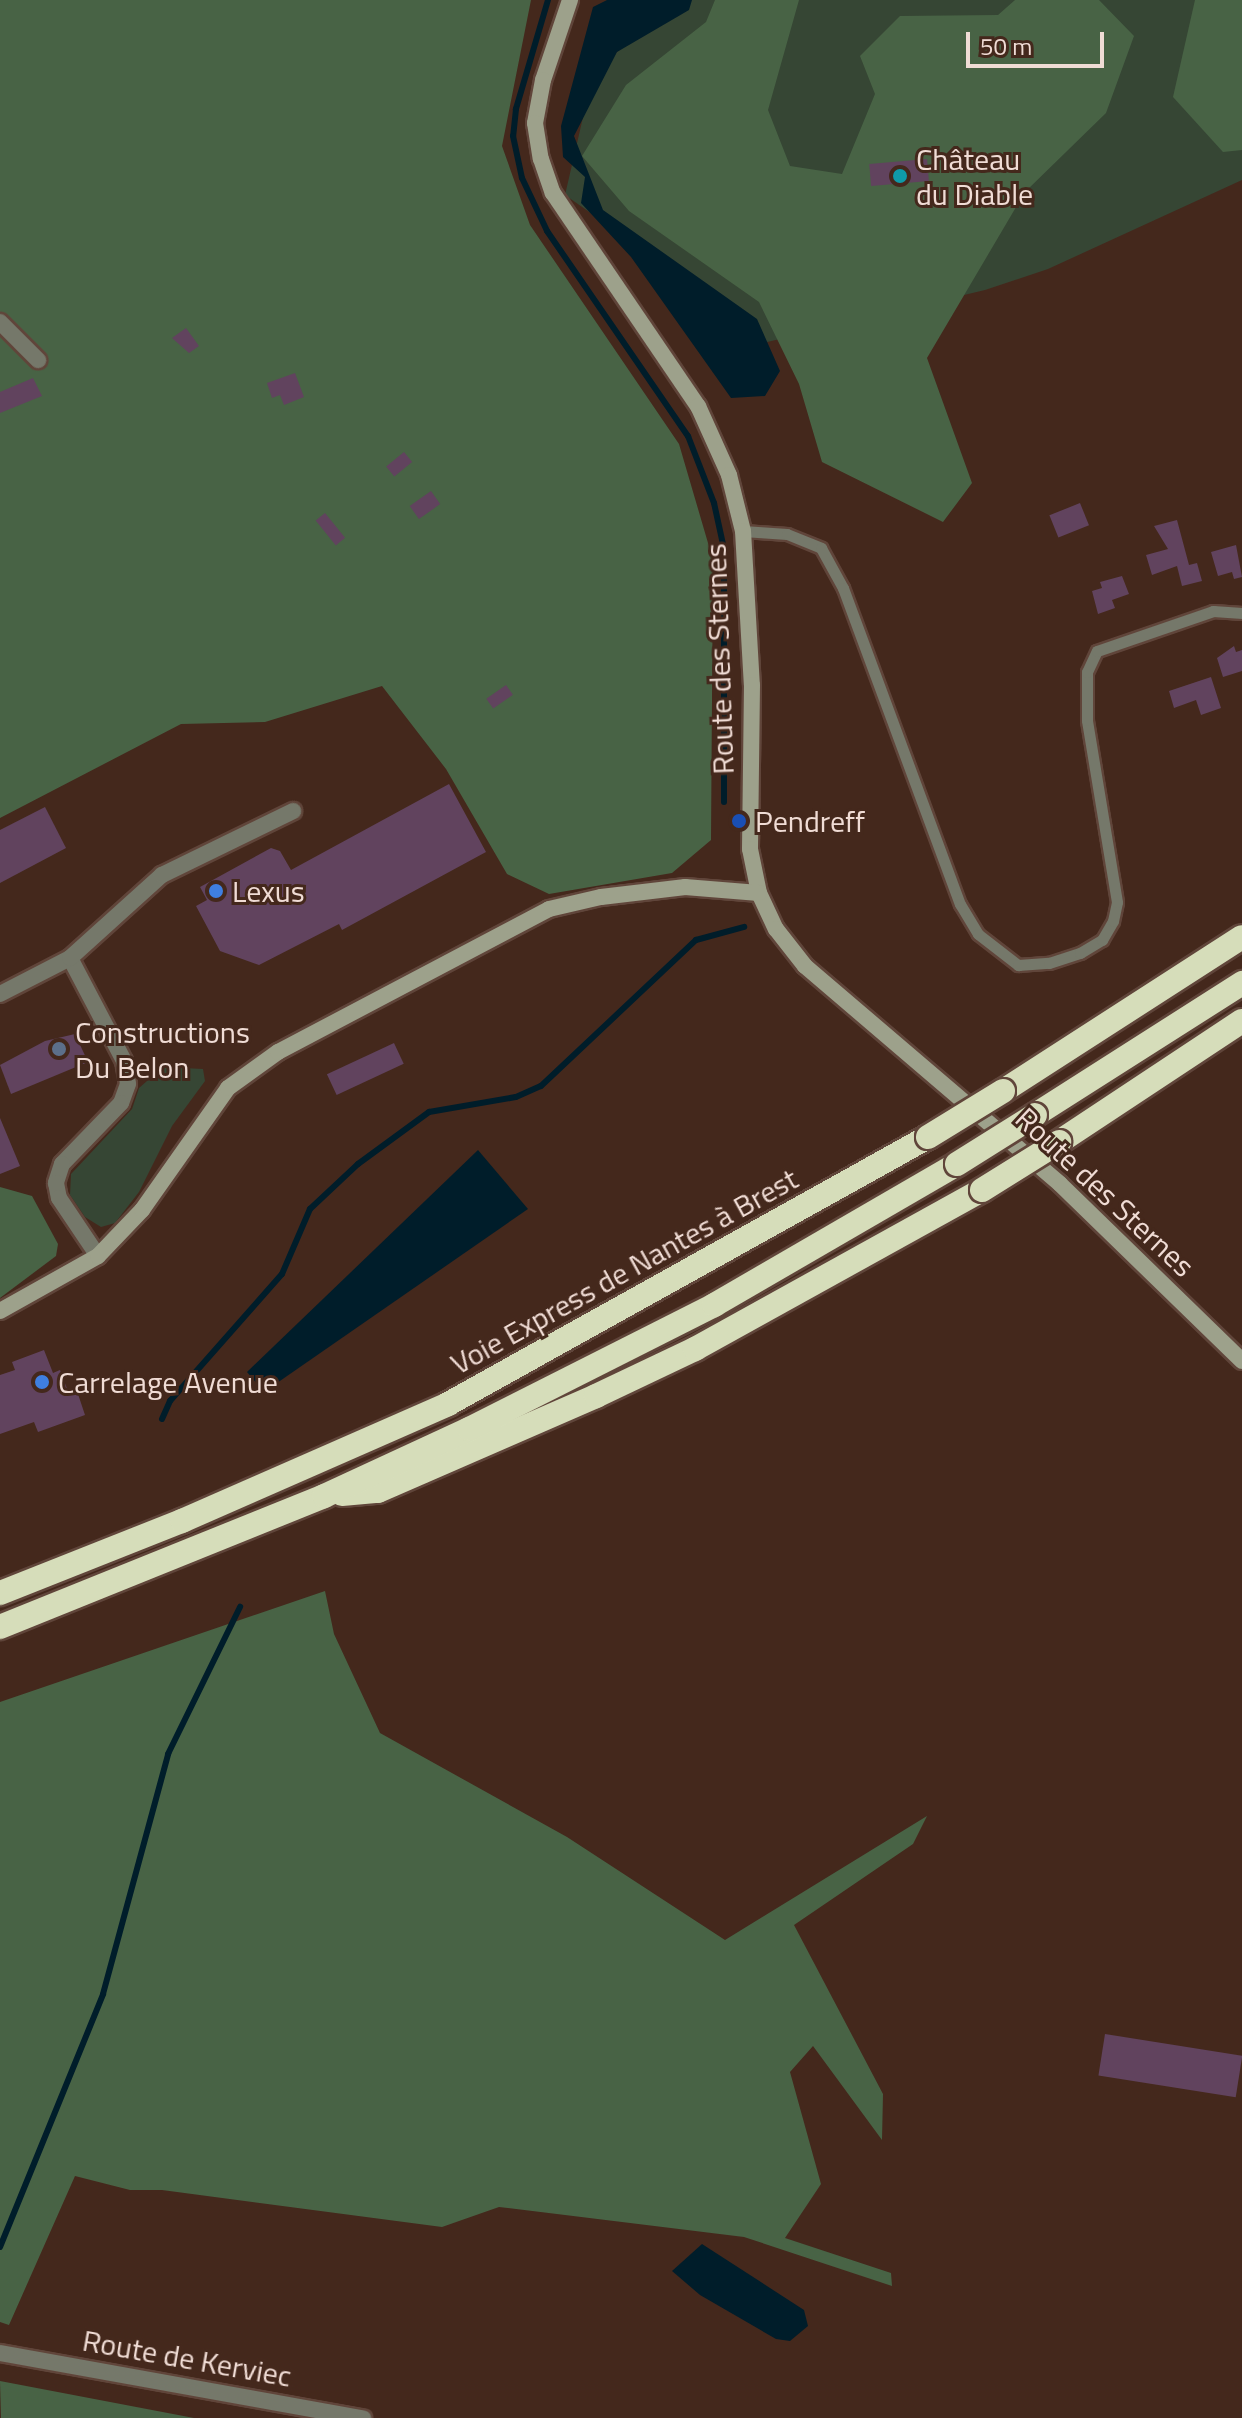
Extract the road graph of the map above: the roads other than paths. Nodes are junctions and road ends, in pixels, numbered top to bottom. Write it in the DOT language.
graph roads {
  1 [pos="570,0"];
  2 [pos="0,322"];
  3 [pos="38,360"];
  4 [pos="743,531"];
  5 [pos="1242,613"];
  6 [pos="293,811"];
  7 [pos="759,893"];
  8 [pos="1242,937"];
  9 [pos="70,958"];
  10 [pos="1242,983"];
  11 [pos="0,994"];
  12 [pos="1242,1021"];
  13 [pos="98,1256"];
  14 [pos="0,1311"];
  15 [pos="1242,1361"];
  16 [pos="324,1496"];
  17 [pos="0,1593"];
  18 [pos="0,1627"];
  19 [pos="0,2353"];
  20 [pos="363,2418"];
  1 -- 4 [label="street, Route des Sternes"];
  2 -- 3 [label="street"];
  4 -- 5 [label="lane"];
  4 -- 7 [label="street, Route des Sternes"];
  6 -- 9 [label="street"];
  7 -- 13 [label="street"];
  7 -- 15 [label="street, Route des Sternes"];
  8 -- 17 [label="highway, Voie Express de Nantes à Brest, bridge"];
  9 -- 11 [label="street"];
  9 -- 13 [label="street"];
  10 -- 16 [label="highway, bridge"];
  12 -- 16 [label="highway, bridge"];
  13 -- 14 [label="street"];
  16 -- 18 [label="highway"];
  19 -- 20 [label="street, Route de Kerviec"];
}
